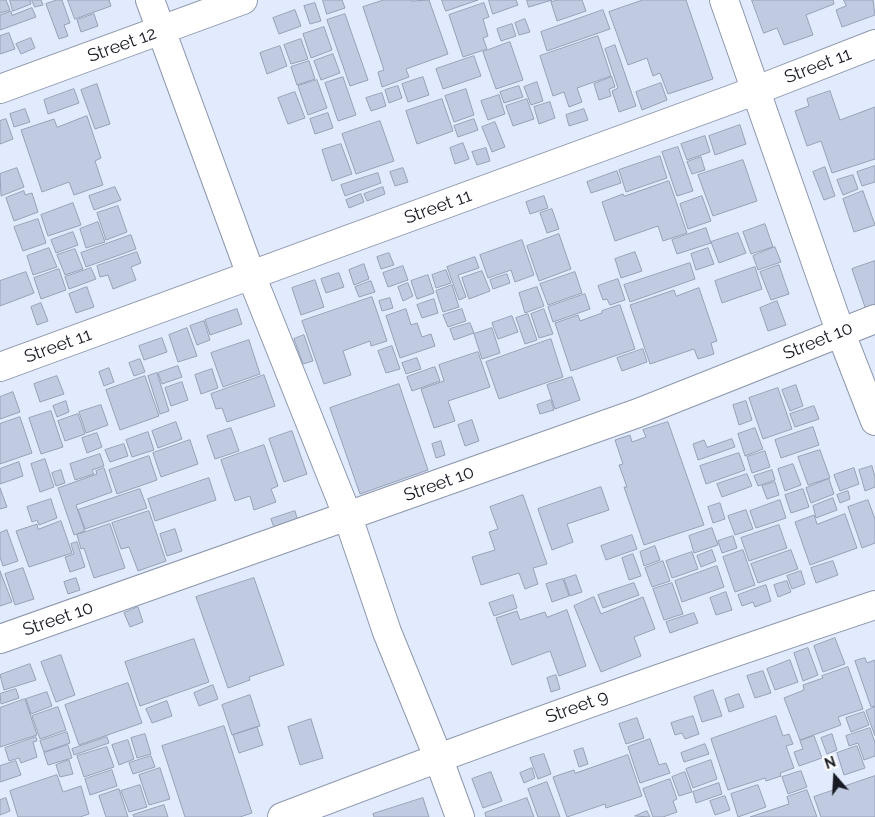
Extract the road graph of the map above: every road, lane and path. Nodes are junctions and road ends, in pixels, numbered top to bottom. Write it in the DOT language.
graph roads {
  1 [pos="150,0"];
  2 [pos="243,0"];
  3 [pos="724,0"];
  4 [pos="161,31"];
  5 [pos="875,44"];
  6 [pos="0,89"];
  7 [pos="757,90"];
  8 [pos="252,275"];
  9 [pos="875,318"];
  10 [pos="840,331"];
  11 [pos="0,367"];
  12 [pos="875,421"];
  13 [pos="348,517"];
  14 [pos="875,605"];
  15 [pos="0,639"];
  16 [pos="438,757"];
  17 [pos="282,817"];
  18 [pos="460,817"];
  1 -- 4 [label="street"];
  2 -- 4 [label="street, Street 12"];
  3 -- 7 [label="street"];
  4 -- 6 [label="street, Street 12"];
  4 -- 8 [label="street"];
  5 -- 7 [label="street, Street 11"];
  7 -- 8 [label="street, Street 11"];
  7 -- 10 [label="street"];
  8 -- 11 [label="street, Street 11"];
  8 -- 13 [label="street"];
  9 -- 10 [label="street, Street 10"];
  10 -- 12 [label="street"];
  10 -- 13 [label="street, Street 10"];
  13 -- 15 [label="street, Street 10"];
  13 -- 16 [label="street"];
  14 -- 16 [label="street, Street 9"];
  16 -- 17 [label="street, Street 9"];
  16 -- 18 [label="street"];
}
